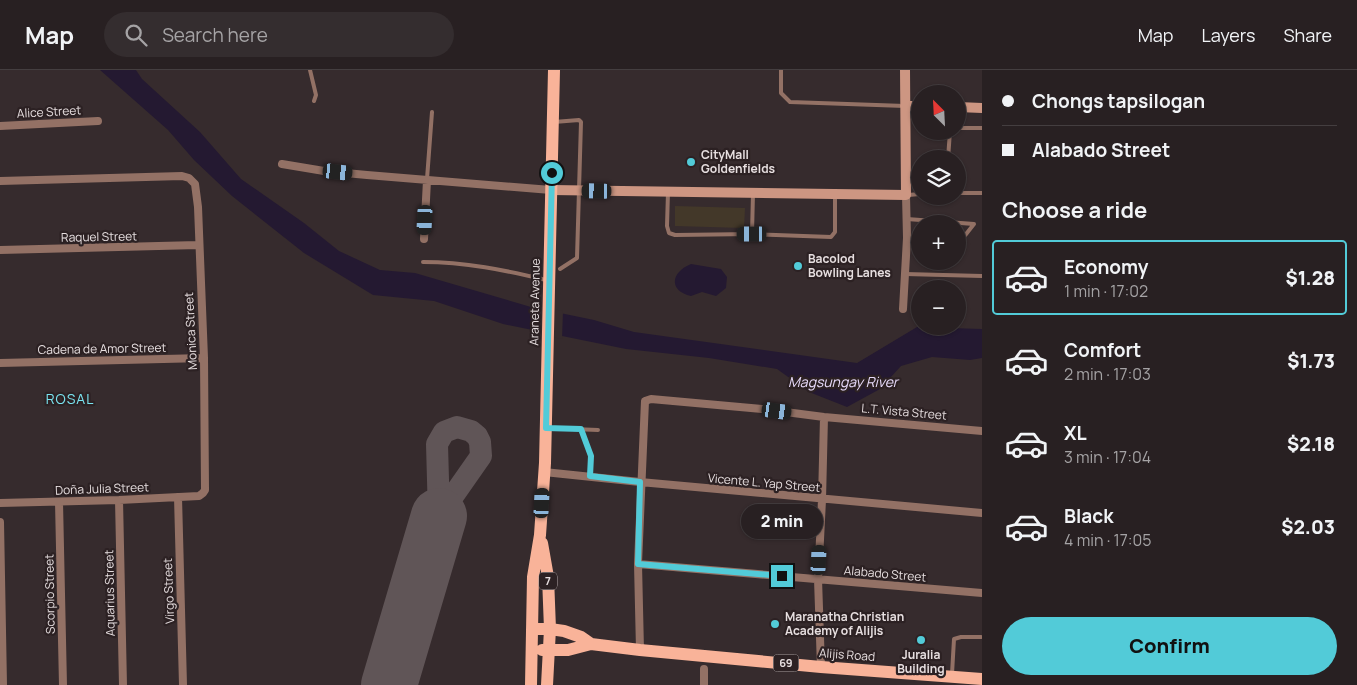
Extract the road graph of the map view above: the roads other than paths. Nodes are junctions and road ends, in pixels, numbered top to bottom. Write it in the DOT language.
graph roads {
  1 [pos="310,70"];
  2 [pos="554,70"];
  3 [pos="781,70"];
  4 [pos="905,70"];
  5 [pos="314,102"];
  6 [pos="905,106"];
  7 [pos="911,106"];
  8 [pos="966,107"];
  9 [pos="982,108"];
  10 [pos="432,112"];
  11 [pos="98,121"];
  12 [pos="552,122"];
  13 [pos="0,126"];
  14 [pos="966,128"];
  15 [pos="982,128"];
  16 [pos="282,164"];
  17 [pos="427,180"];
  18 [pos="0,181"];
  19 [pos="551,190"];
  20 [pos="579,191"];
  21 [pos="668,192"];
  22 [pos="753,193"];
  23 [pos="966,193"];
  24 [pos="982,193"];
  25 [pos="835,194"];
  26 [pos="906,195"];
  27 [pos="911,195"];
  28 [pos="907,219"];
  29 [pos="911,219"];
  30 [pos="966,223"];
  31 [pos="752,234"];
  32 [pos="966,234"];
  33 [pos="907,238"];
  34 [pos="911,238"];
  35 [pos="424,239"];
  36 [pos="198,245"];
  37 [pos="0,250"];
  38 [pos="423,262"];
  39 [pos="560,270"];
  40 [pos="905,274"];
  41 [pos="982,276"];
  42 [pos="548,280"];
  43 [pos="903,309"];
  44 [pos="204,358"];
  45 [pos="0,363"];
  46 [pos="824,417"];
  47 [pos="546,428"];
  48 [pos="581,429"];
  49 [pos="598,430"];
  50 [pos="982,430"];
  51 [pos="544,472"];
  52 [pos="590,476"];
  53 [pos="640,482"];
  54 [pos="204,493"];
  55 [pos="178,497"];
  56 [pos="119,500"];
  57 [pos="822,500"];
  58 [pos="59,502"];
  59 [pos="0,503"];
  60 [pos="982,513"];
  61 [pos="0,522"];
  62 [pos="540,535"];
  63 [pos="638,564"];
  64 [pos="818,579"];
  65 [pos="982,593"];
  66 [pos="532,628"];
  67 [pos="550,629"];
  68 [pos="981,637"];
  69 [pos="591,644"];
  70 [pos="531,650"];
  71 [pos="549,650"];
  72 [pos="640,650"];
  73 [pos="821,667"];
  74 [pos="704,669"];
  75 [pos="952,676"];
  76 [pos="982,679"];
  77 [pos="3,685"];
  78 [pos="63,685"];
  79 [pos="123,685"];
  80 [pos="183,685"];
  81 [pos="531,685"];
  82 [pos="547,685"];
  83 [pos="704,685"];
  1 -- 5 [label="lane"];
  2 -- 12 [label="main road, Araneta Avenue / 7"];
  3 -- 6 [label="lane"];
  4 -- 6 [label="street"];
  6 -- 7 [label="street"];
  6 -- 26 [label="street"];
  8 -- 9 [label="street"];
  10 -- 17 [label="lane"];
  11 -- 13 [label="street, Alice Street"];
  12 -- 19 [label="main road, Araneta Avenue / 7"];
  12 -- 20 [label="lane"];
  14 -- 15 [label="lane"];
  16 -- 17 [label="street"];
  17 -- 19 [label="street"];
  17 -- 35 [label="street"];
  18 -- 36 [label="street, Monica Street"];
  19 -- 20 [label="street"];
  19 -- 42 [label="main road, Araneta Avenue / 7"];
  20 -- 21 [label="street"];
  20 -- 39 [label="lane"];
  21 -- 22 [label="street"];
  21 -- 31 [label="lane"];
  22 -- 25 [label="street"];
  22 -- 31 [label="lane"];
  23 -- 24 [label="lane"];
  25 -- 26 [label="street"];
  25 -- 31 [label="lane"];
  26 -- 27 [label="lane"];
  26 -- 28 [label="street"];
  28 -- 29 [label="lane"];
  28 -- 33 [label="street"];
  30 -- 32 [label="lane"];
  33 -- 34 [label="lane"];
  33 -- 40 [label="street"];
  36 -- 37 [label="street, Raquel Street"];
  36 -- 44 [label="street, Monica Street"];
  38 -- 42 [label="lane"];
  40 -- 41 [label="lane"];
  40 -- 43 [label="street"];
  42 -- 47 [label="main road, Araneta Avenue / 7"];
  44 -- 45 [label="street, Cadena de Amor Street"];
  44 -- 54 [label="street, Monica Street"];
  46 -- 50 [label="street, L.T. Vista Street"];
  46 -- 53 [label="street, L.T. Vista Street"];
  46 -- 57 [label="street"];
  47 -- 48 [label="lane"];
  47 -- 51 [label="main road, Araneta Avenue / 7"];
  48 -- 49 [label="lane"];
  48 -- 52 [label="lane"];
  51 -- 52 [label="street, Vicente L. Yap Street"];
  51 -- 62 [label="main road, Araneta Avenue / 7"];
  52 -- 53 [label="street, Vicente L. Yap Street"];
  53 -- 57 [label="street, Vicente L. Yap Street"];
  53 -- 63 [label="street"];
  54 -- 55 [label="street, Doña Julia Street"];
  55 -- 56 [label="street, Doña Julia Street"];
  55 -- 80 [label="street, Virgo Street"];
  56 -- 58 [label="street, Doña Julia Street"];
  56 -- 79 [label="street, Aquarius Street"];
  57 -- 60 [label="street, Vicente L. Yap Street"];
  57 -- 64 [label="street"];
  58 -- 59 [label="street, Doña Julia Street"];
  58 -- 78 [label="street, Scorpio Street"];
  61 -- 77 [label="street"];
  62 -- 66 [label="main road, Araneta Avenue / 7"];
  62 -- 67 [label="main road, Araneta Avenue / 7"];
  63 -- 64 [label="street, Alabado Street"];
  63 -- 72 [label="street"];
  64 -- 65 [label="street, Alabado Street"];
  64 -- 73 [label="street"];
  66 -- 67 [label="main road, Alijis Road / 69"];
  66 -- 70 [label="main road, Araneta Avenue / 7"];
  67 -- 69 [label="main road, Alijis Road / 69"];
  67 -- 71 [label="main road, Araneta Avenue / 7"];
  68 -- 75 [label="lane"];
  69 -- 71 [label="main road, Alijis Road / 69"];
  69 -- 72 [label="main road, Alijis Road / 69"];
  70 -- 71 [label="main road, Alijis Road / 69"];
  70 -- 81 [label="main road, Araneta Avenue / 7"];
  71 -- 82 [label="main road, Araneta Avenue / 7"];
  72 -- 73 [label="main road, Alijis Road / 69"];
  73 -- 75 [label="main road, Alijis Road / 69"];
  74 -- 83 [label="street"];
  75 -- 76 [label="main road, Alijis Road / 69"];
}
